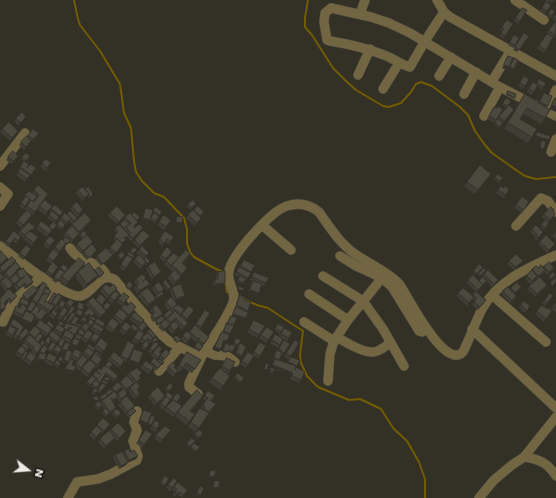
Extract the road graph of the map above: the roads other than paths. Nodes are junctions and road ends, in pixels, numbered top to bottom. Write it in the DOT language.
graph roads {
  1 [pos="365,0"];
  2 [pos="515,0"];
  3 [pos="435,1"];
  4 [pos="444,12"];
  5 [pos="360,14"];
  6 [pos="544,20"];
  7 [pos="425,40"];
  8 [pos="370,49"];
  9 [pos="510,52"];
  10 [pos="451,57"];
  11 [pos="399,63"];
  12 [pos="476,72"];
  13 [pos="358,75"];
  14 [pos="439,76"];
  15 [pos="556,76"];
  16 [pos="492,81"];
  17 [pos="500,87"];
  18 [pos="383,90"];
  19 [pos="556,90"];
  20 [pos="464,94"];
  21 [pos="547,111"];
  22 [pos="484,116"];
  23 [pos="556,116"];
  24 [pos="25,133"];
  25 [pos="556,139"];
  26 [pos="550,152"];
  27 [pos="0,166"];
  28 [pos="0,187"];
  29 [pos="0,206"];
  30 [pos="556,212"];
  31 [pos="262,226"];
  32 [pos="516,226"];
  33 [pos="0,246"];
  34 [pos="70,248"];
  35 [pos="291,250"];
  36 [pos="556,255"];
  37 [pos="340,256"];
  38 [pos="323,276"];
  39 [pos="384,276"];
  40 [pos="42,277"];
  41 [pos="107,277"];
  42 [pos="57,286"];
  43 [pos="309,294"];
  44 [pos="492,295"];
  45 [pos="47,300"];
  46 [pos="363,301"];
  47 [pos="348,320"];
  48 [pos="4,322"];
  49 [pos="304,322"];
  50 [pos="472,329"];
  51 [pos="335,339"];
  52 [pos="546,342"];
  53 [pos="390,343"];
  54 [pos="180,348"];
  55 [pos="204,353"];
  56 [pos="235,362"];
  57 [pos="404,366"];
  58 [pos="159,371"];
  59 [pos="328,381"];
  60 [pos="198,394"];
  61 [pos="556,408"];
  62 [pos="137,410"];
  63 [pos="556,417"];
  64 [pos="524,457"];
  65 [pos="556,476"];
  66 [pos="68,498"];
  67 [pos="479,498"];
  1 -- 5 [label="street"];
  2 -- 6 [label="street"];
  3 -- 4 [label="street"];
  4 -- 7 [label="street"];
  4 -- 9 [label="street"];
  5 -- 7 [label="street"];
  5 -- 8 [label="street"];
  7 -- 10 [label="street"];
  7 -- 11 [label="street"];
  8 -- 11 [label="street"];
  8 -- 13 [label="street"];
  9 -- 15 [label="street"];
  9 -- 16 [label="street"];
  10 -- 12 [label="street"];
  10 -- 14 [label="street"];
  11 -- 18 [label="street"];
  12 -- 16 [label="street"];
  12 -- 20 [label="street"];
  16 -- 17 [label="street"];
  17 -- 21 [label="street"];
  17 -- 22 [label="street"];
  19 -- 21 [label="street"];
  21 -- 23 [label="street"];
  24 -- 27 [label="street"];
  25 -- 26 [label="street"];
  28 -- 29 [label="street"];
  30 -- 32 [label="street"];
  31 -- 35 [label="street"];
  31 -- 39 [label="street"];
  31 -- 55 [label="street"];
  33 -- 40 [label="street"];
  34 -- 41 [label="street"];
  36 -- 44 [label="street"];
  37 -- 39 [label="street"];
  38 -- 46 [label="street"];
  39 -- 46 [label="street"];
  39 -- 50 [label="street"];
  40 -- 42 [label="street"];
  40 -- 48 [label="street"];
  41 -- 42 [label="street"];
  41 -- 54 [label="street"];
  42 -- 45 [label="street"];
  43 -- 47 [label="street"];
  44 -- 50 [label="street"];
  44 -- 52 [label="street"];
  46 -- 47 [label="street"];
  46 -- 53 [label="street"];
  47 -- 51 [label="street"];
  49 -- 51 [label="street"];
  50 -- 61 [label="street"];
  51 -- 53 [label="street"];
  51 -- 59 [label="street"];
  53 -- 57 [label="street"];
  54 -- 55 [label="street"];
  54 -- 58 [label="street"];
  55 -- 56 [label="street"];
  55 -- 60 [label="street"];
  62 -- 66 [label="street"];
  63 -- 64 [label="street"];
  64 -- 65 [label="street"];
  64 -- 67 [label="street"];
}
